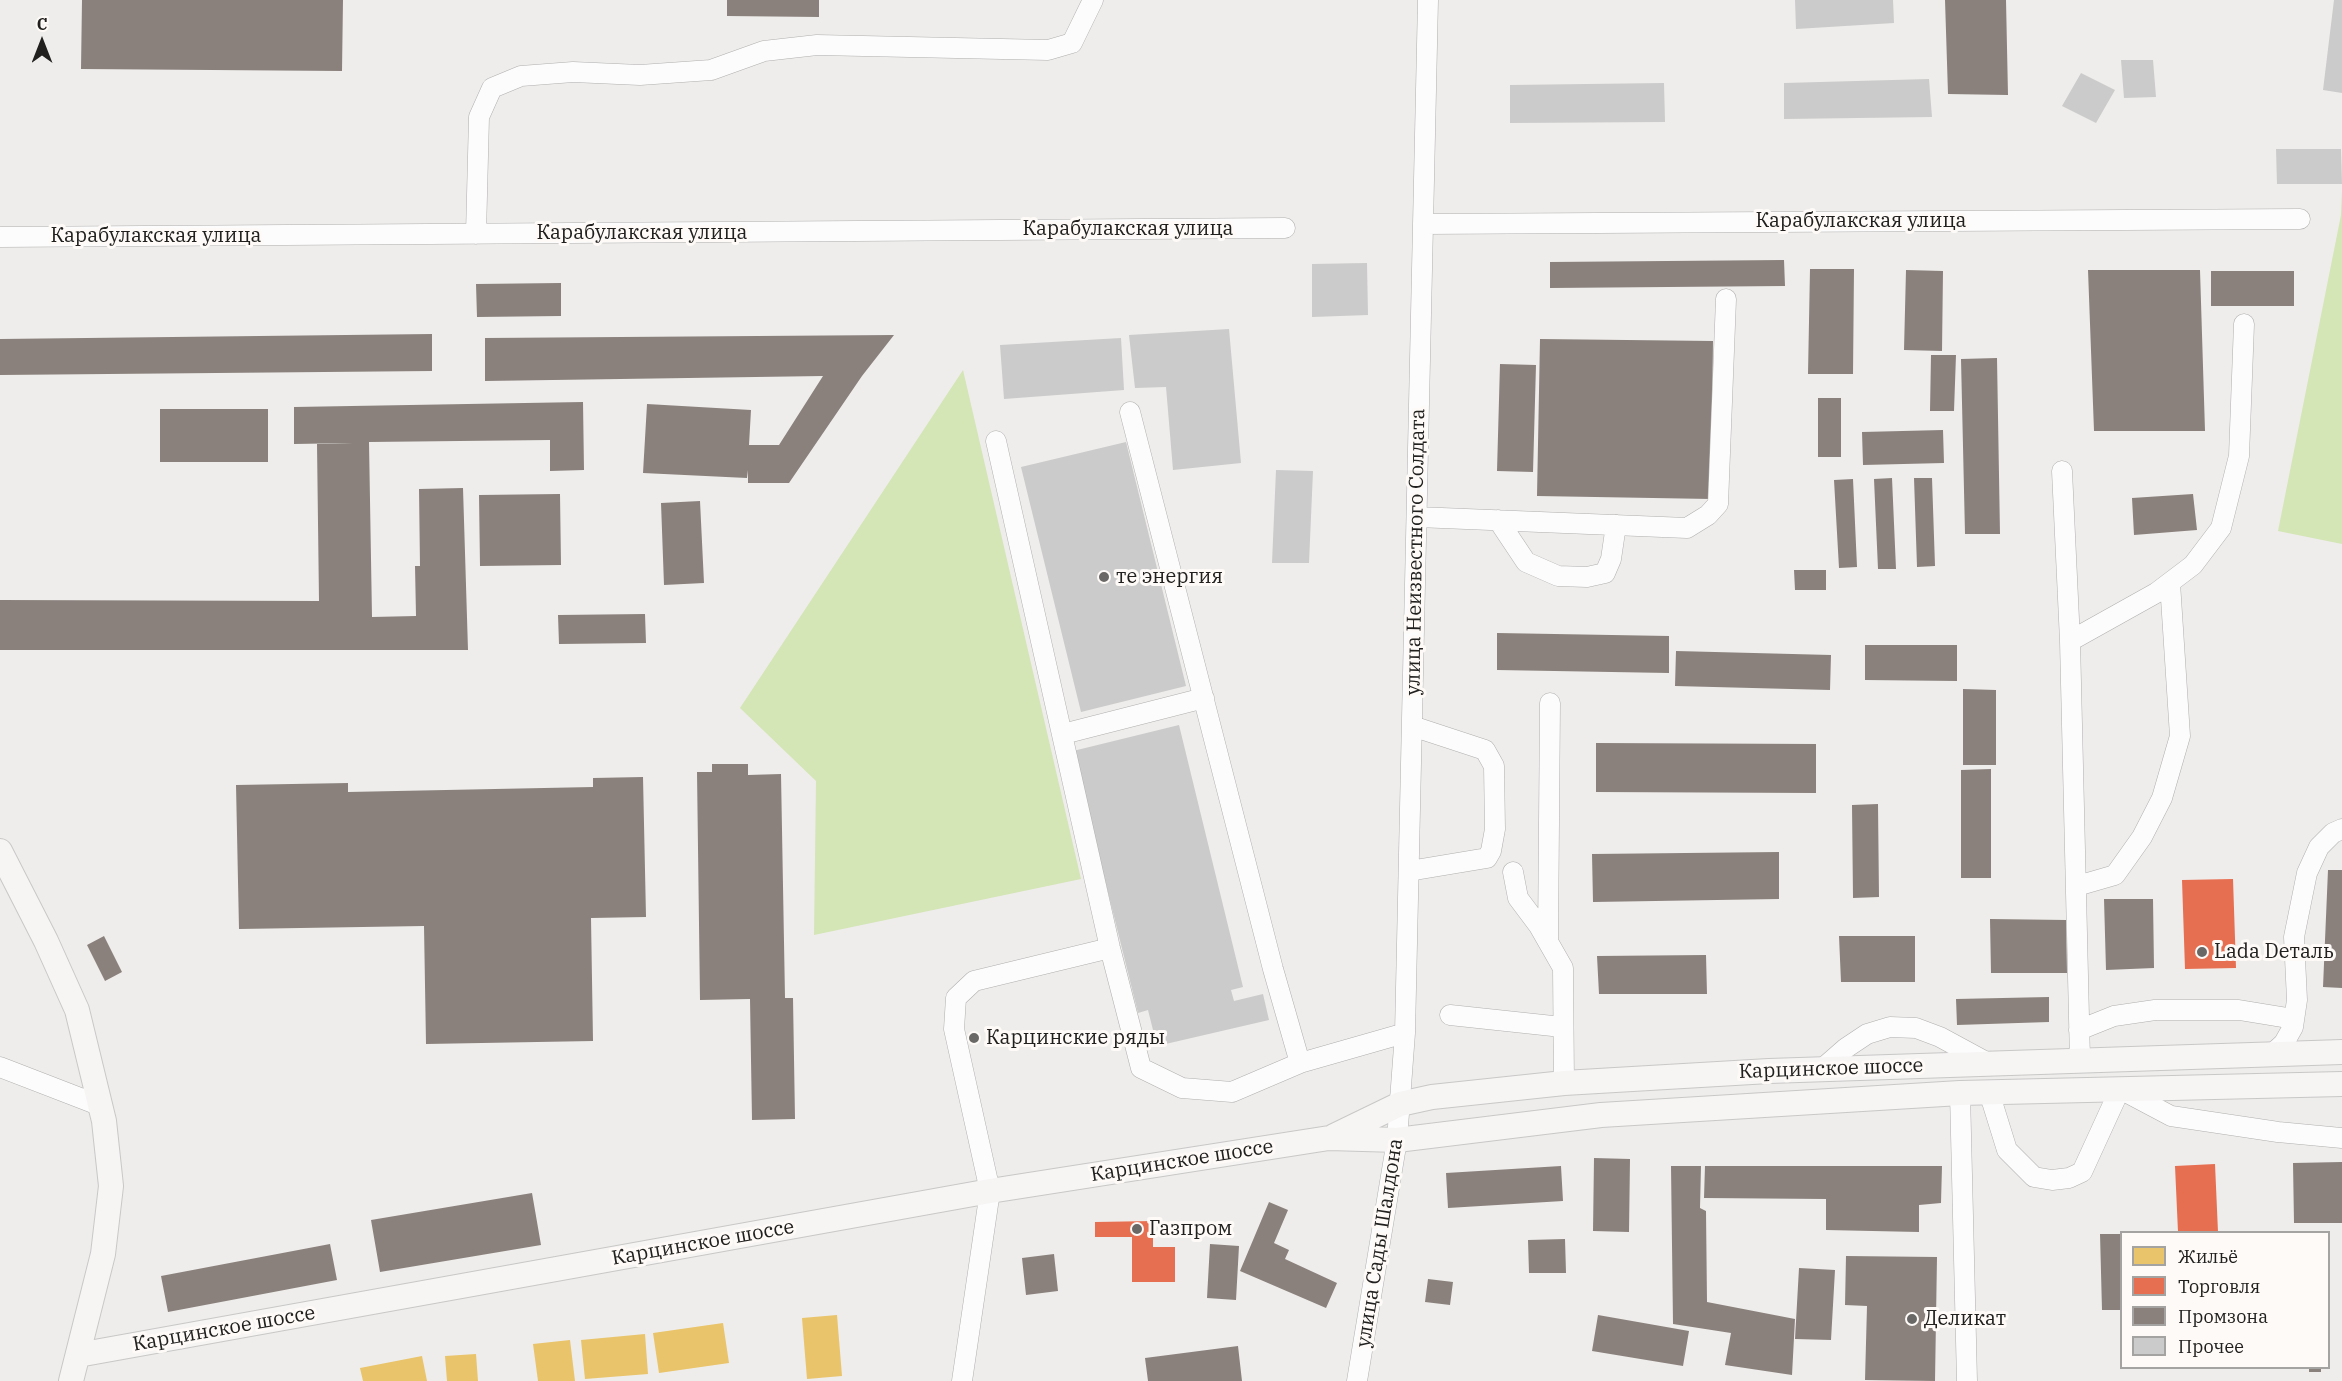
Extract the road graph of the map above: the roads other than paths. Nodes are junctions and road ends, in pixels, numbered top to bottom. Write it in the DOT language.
graph roads {
  1 [pos="1093,0"];
  2 [pos="1428,0"];
  3 [pos="2300,219"];
  4 [pos="1423,224"];
  5 [pos="1285,228"];
  6 [pos="476,234"];
  7 [pos="0,237"];
  8 [pos="1726,299"];
  9 [pos="2244,324"];
  10 [pos="1130,412"];
  11 [pos="996,441"];
  12 [pos="2062,471"];
  13 [pos="1417,517"];
  14 [pos="1498,520"];
  15 [pos="1616,525"];
  16 [pos="2170,583"];
  17 [pos="2070,641"];
  18 [pos="1204,698"];
  19 [pos="1550,703"];
  20 [pos="1412,726"];
  21 [pos="1063,734"];
  22 [pos="2342,829"];
  23 [pos="0,851"];
  24 [pos="1409,871"];
  25 [pos="1513,872"];
  26 [pos="2077,886"];
  27 [pos="1548,940"];
  28 [pos="1110,948"];
  29 [pos="1450,1016"];
  30 [pos="2294,1019"];
  31 [pos="1562,1027"];
  32 [pos="2079,1030"];
  33 [pos="1405,1033"];
  34 [pos="2342,1052"];
  35 [pos="2272,1054"];
  36 [pos="2080,1060"];
  37 [pos="1300,1063"];
  38 [pos="1988,1063"];
  39 [pos="0,1067"];
  40 [pos="1822,1069"];
  41 [pos="1564,1083"];
  42 [pos="2342,1084"];
  43 [pos="2120,1089"];
  44 [pos="1989,1092"];
  45 [pos="1960,1093"];
  46 [pos="1400,1104"];
  47 [pos="101,1106"];
  48 [pos="1329,1138"];
  49 [pos="2342,1138"];
  50 [pos="1397,1140"];
  51 [pos="990,1191"];
  52 [pos="78,1355"];
  53 [pos="71,1381"];
  54 [pos="962,1381"];
  55 [pos="1357,1381"];
  56 [pos="1967,1381"];
  1 -- 6 [label="street"];
  2 -- 4 [label="street, улица Неизвестного Солдата"];
  3 -- 4 [label="street, Карабулакская улица"];
  4 -- 13 [label="street, улица Неизвестного Солдата"];
  5 -- 6 [label="street, Карабулакская улица"];
  6 -- 7 [label="street, Карабулакская улица"];
  8 -- 15 [label="street"];
  9 -- 16 [label="street"];
  10 -- 18 [label="street"];
  11 -- 21 [label="street"];
  12 -- 17 [label="street"];
  13 -- 14 [label="street"];
  13 -- 20 [label="street, улица Неизвестного Солдата"];
  14 -- 15 [label="street"];
  14 -- 15 [label="street"];
  16 -- 17 [label="street"];
  16 -- 26 [label="street"];
  17 -- 26 [label="street"];
  18 -- 21 [label="street"];
  18 -- 37 [label="street"];
  19 -- 27 [label="street"];
  20 -- 24 [label="street, улица Неизвестного Солдата"];
  20 -- 24 [label="street"];
  21 -- 28 [label="street"];
  22 -- 30 [label="street"];
  23 -- 47 [label="main road"];
  24 -- 33 [label="street, улица Неизвестного Солдата"];
  25 -- 27 [label="street"];
  26 -- 32 [label="street"];
  27 -- 31 [label="street"];
  28 -- 37 [label="street"];
  28 -- 51 [label="street"];
  29 -- 31 [label="street"];
  30 -- 32 [label="street"];
  30 -- 35 [label="street"];
  31 -- 41 [label="street"];
  32 -- 36 [label="street"];
  33 -- 37 [label="street"];
  33 -- 46 [label="street, улица Неизвестного Солдата"];
  34 -- 35 [label="main road, Карцинское шоссе"];
  35 -- 36 [label="main road, Карцинское шоссе"];
  36 -- 38 [label="main road, Карцинское шоссе"];
  38 -- 40 [label="main road, Карцинское шоссе"];
  38 -- 40 [label="street"];
  39 -- 47 [label="street"];
  40 -- 41 [label="main road, Карцинское шоссе"];
  41 -- 46 [label="main road, Карцинское шоссе"];
  42 -- 43 [label="main road, Карцинское шоссе"];
  43 -- 44 [label="main road, Карцинское шоссе"];
  43 -- 44 [label="street"];
  43 -- 49 [label="street"];
  44 -- 45 [label="main road, Карцинское шоссе"];
  45 -- 50 [label="main road, Карцинское шоссе"];
  45 -- 56 [label="street"];
  46 -- 48 [label="main road, Карцинское шоссе"];
  46 -- 50 [label="street, улица Сады Шалдона"];
  47 -- 52 [label="main road"];
  48 -- 50 [label="main road, Карцинское шоссе"];
  48 -- 51 [label="main road, Карцинское шоссе"];
  50 -- 55 [label="street, улица Сады Шалдона"];
  51 -- 52 [label="main road, Карцинское шоссе"];
  51 -- 54 [label="street"];
  52 -- 53 [label="main road"];
}
